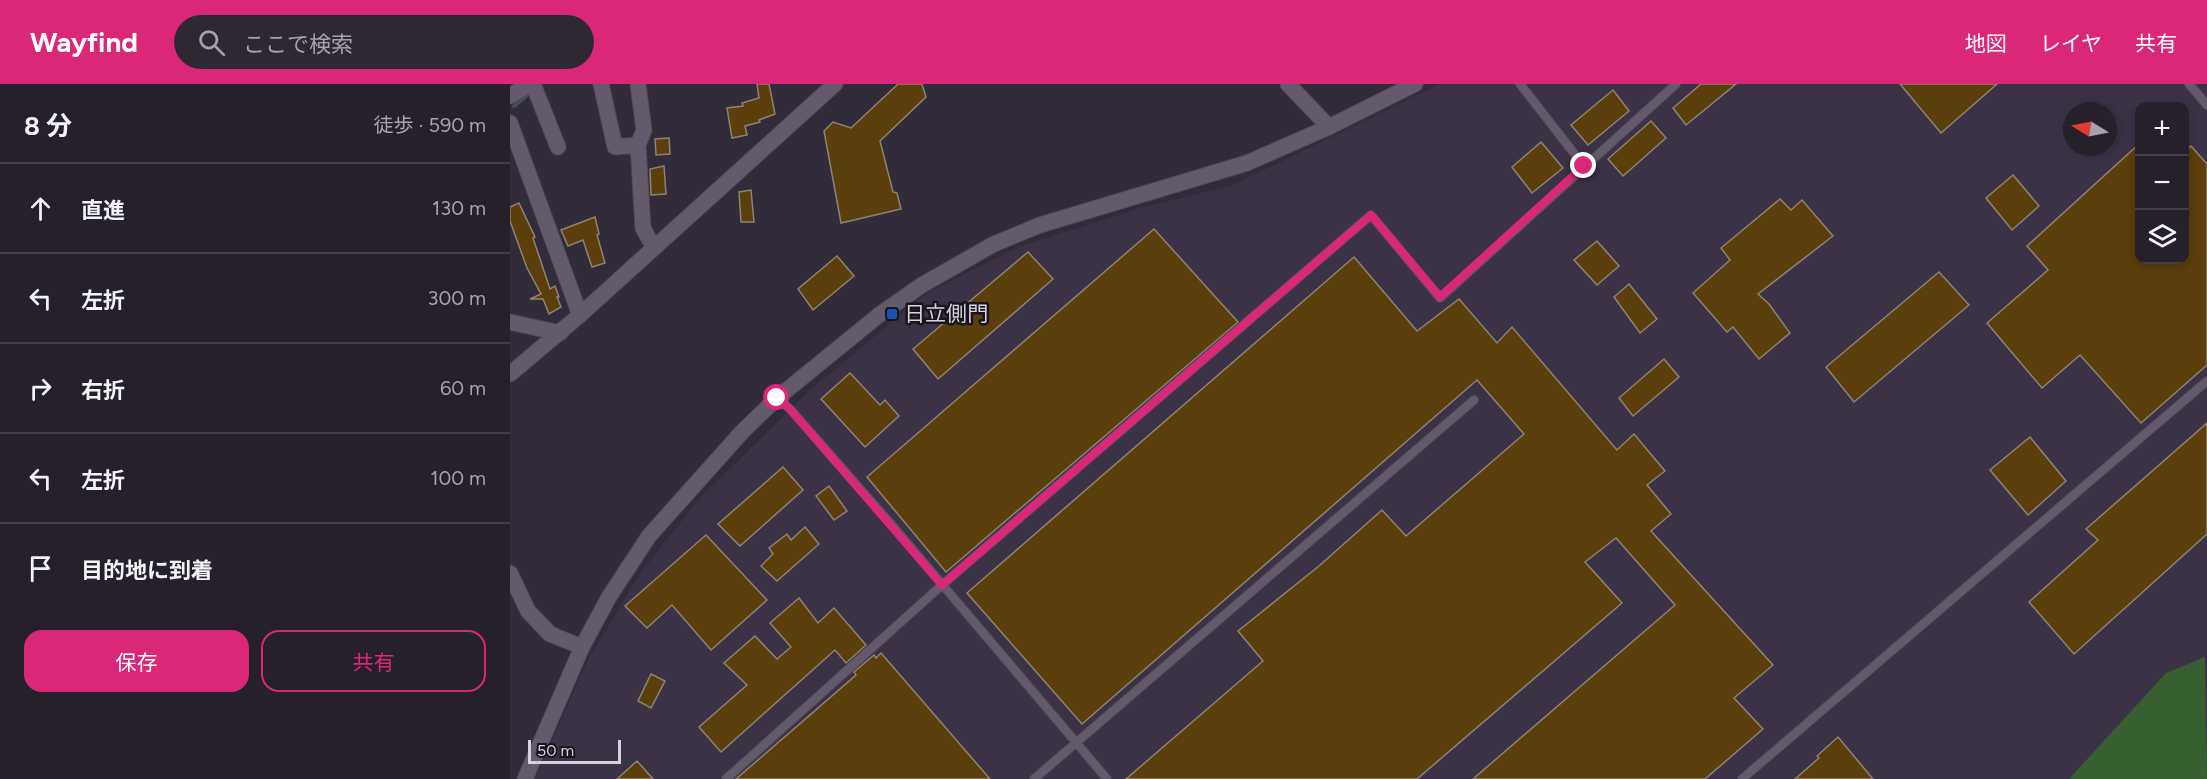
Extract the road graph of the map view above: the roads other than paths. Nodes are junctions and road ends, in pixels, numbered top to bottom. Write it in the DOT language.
graph roads {
  1 [pos="532,84"];
  2 [pos="601,84"];
  3 [pos="638,84"];
  4 [pos="835,84"];
  5 [pos="1288,84"];
  6 [pos="1414,84"];
  7 [pos="1520,84"];
  8 [pos="1676,84"];
  9 [pos="2189,84"];
  10 [pos="510,96"];
  11 [pos="2207,105"];
  12 [pos="510,123"];
  13 [pos="1329,127"];
  14 [pos="638,145"];
  15 [pos="558,147"];
  16 [pos="1584,166"];
  17 [pos="654,248"];
  18 [pos="580,315"];
  19 [pos="510,322"];
  20 [pos="560,333"];
  21 [pos="510,374"];
  22 [pos="2207,381"];
  23 [pos="777,398"];
  24 [pos="1474,400"];
  25 [pos="510,573"];
  26 [pos="942,585"];
  27 [pos="582,647"];
  28 [pos="1077,742"];
  29 [pos="525,779"];
  30 [pos="726,779"];
  31 [pos="1034,779"];
  32 [pos="1107,779"];
  33 [pos="1742,779"];
  1 -- 10 [label="street"];
  1 -- 15 [label="street"];
  2 -- 14 [label="street"];
  3 -- 14 [label="street"];
  4 -- 17 [label="street"];
  5 -- 13 [label="street"];
  6 -- 13 [label="street"];
  7 -- 16 [label="lane"];
  8 -- 16 [label="lane"];
  9 -- 11 [label="lane"];
  12 -- 18 [label="street"];
  13 -- 23 [label="street"];
  14 -- 17 [label="street"];
  16 -- 26 [label="lane"];
  17 -- 18 [label="street"];
  18 -- 20 [label="street"];
  19 -- 20 [label="street"];
  20 -- 21 [label="street"];
  22 -- 33 [label="lane"];
  23 -- 26 [label="lane"];
  23 -- 27 [label="street"];
  24 -- 28 [label="lane"];
  25 -- 27 [label="street"];
  26 -- 28 [label="lane"];
  26 -- 30 [label="lane"];
  27 -- 29 [label="street"];
  28 -- 31 [label="lane"];
  28 -- 32 [label="lane"];
}
